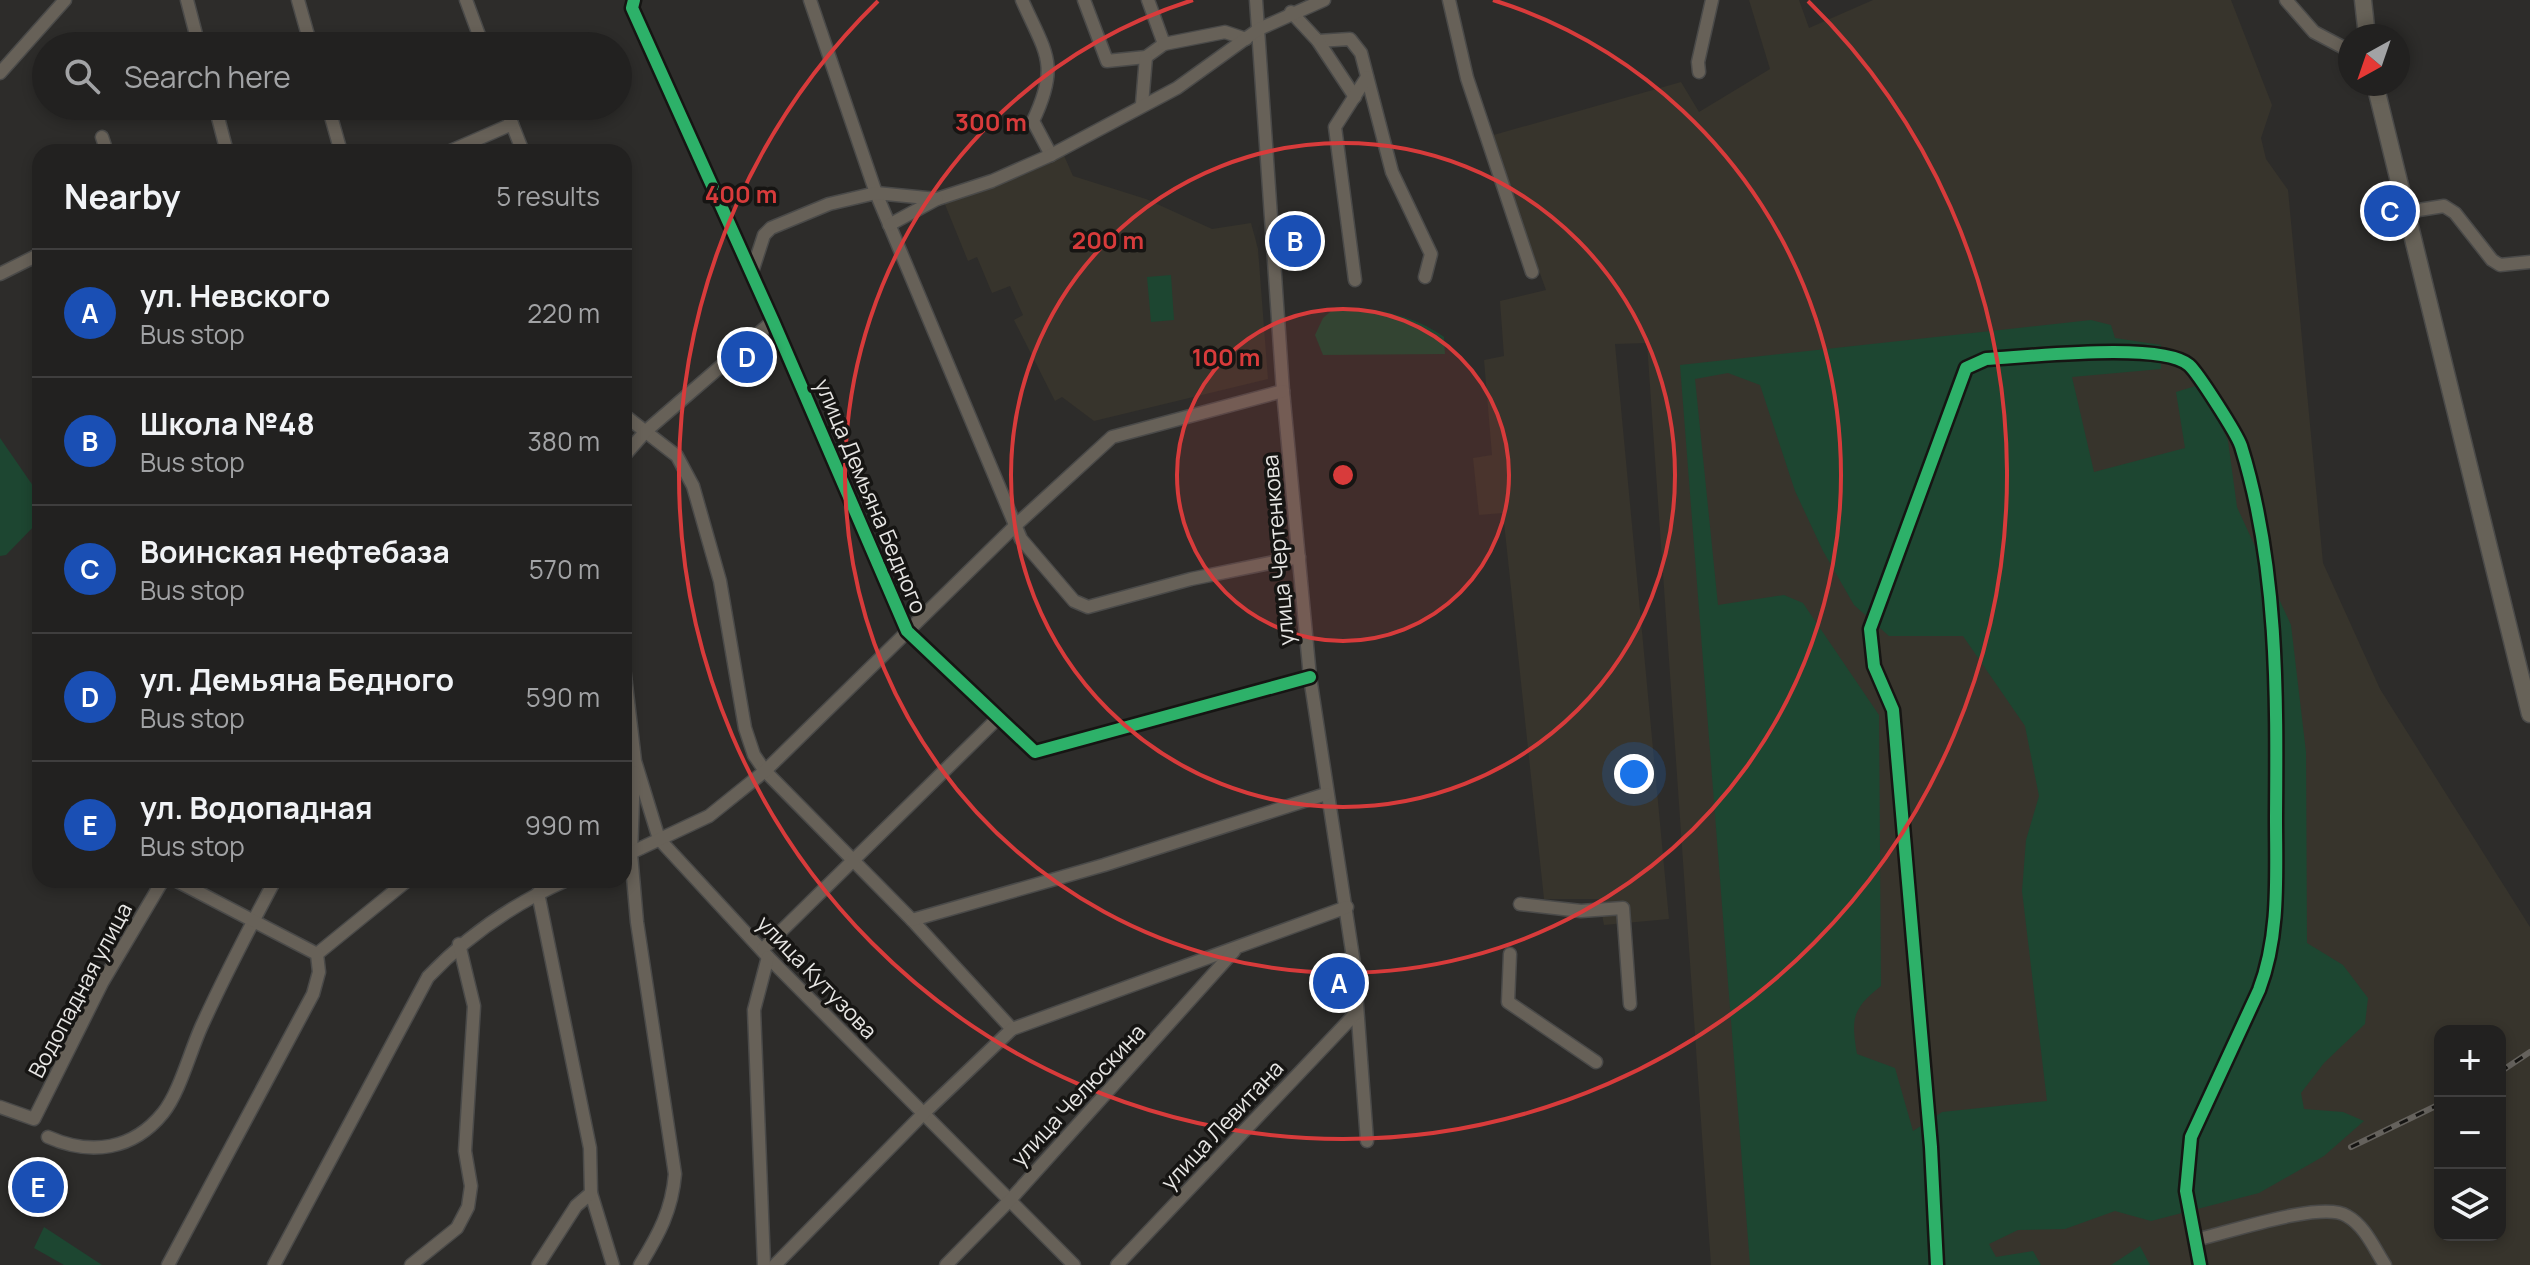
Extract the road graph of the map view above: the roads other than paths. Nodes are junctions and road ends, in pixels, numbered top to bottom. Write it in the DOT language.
graph roads {
  1 [pos="65,0"];
  2 [pos="187,0"];
  3 [pos="298,0"];
  4 [pos="466,0"];
  5 [pos="634,0"];
  6 [pos="810,0"];
  7 [pos="1022,0"];
  8 [pos="1084,0"];
  9 [pos="1148,0"];
  10 [pos="1256,0"];
  11 [pos="1324,0"];
  12 [pos="1449,0"];
  13 [pos="1712,0"];
  14 [pos="2286,0"];
  15 [pos="2363,0"];
  16 [pos="1295,7"];
  17 [pos="2366,24"];
  18 [pos="1259,29"];
  19 [pos="37,32"];
  20 [pos="195,32"];
  21 [pos="307,32"];
  22 [pos="478,32"];
  23 [pos="32,37"];
  24 [pos="1246,39"];
  25 [pos="1318,41"];
  26 [pos="1164,44"];
  27 [pos="2338,45"];
  28 [pos="1146,57"];
  29 [pos="1699,72"];
  30 [pos="0,73"];
  31 [pos="1367,77"];
  32 [pos="2378,96"];
  33 [pos="1355,97"];
  34 [pos="1142,104"];
  35 [pos="219,120"];
  36 [pos="332,120"];
  37 [pos="510,120"];
  38 [pos="512,124"];
  39 [pos="102,137"];
  40 [pos="104,144"];
  41 [pos="225,144"];
  42 [pos="339,144"];
  43 [pos="466,144"];
  44 [pos="520,144"];
  45 [pos="1051,155"];
  46 [pos="876,193"];
  47 [pos="937,199"];
  48 [pos="2406,212"];
  49 [pos="889,225"];
  50 [pos="32,258"];
  51 [pos="2530,262"];
  52 [pos="752,272"];
  53 [pos="1532,272"];
  54 [pos="0,274"];
  55 [pos="1425,277"];
  56 [pos="1355,280"];
  57 [pos="773,321"];
  58 [pos="1283,391"];
  59 [pos="632,422"];
  60 [pos="646,431"];
  61 [pos="632,447"];
  62 [pos="1017,524"];
  63 [pos="1299,557"];
  64 [pos="907,631"];
  65 [pos="1310,677"];
  66 [pos="2530,714"];
  67 [pos="998,718"];
  68 [pos="632,735"];
  69 [pos="635,761"];
  70 [pos="765,771"];
  71 [pos="632,780"];
  72 [pos="1326,794"];
  73 [pos="659,839"];
  74 [pos="632,853"];
  75 [pos="851,862"];
  76 [pos="632,885"];
  77 [pos="158,888"];
  78 [pos="190,888"];
  79 [pos="271,888"];
  80 [pos="398,888"];
  81 [pos="549,888"];
  82 [pos="538,893"];
  83 [pos="1520,904"];
  84 [pos="1347,907"];
  85 [pos="912,920"];
  86 [pos="253,921"];
  87 [pos="459,944"];
  88 [pos="1236,949"];
  89 [pos="765,953"];
  90 [pos="317,954"];
  91 [pos="1510,954"];
  92 [pos="1630,1004"];
  93 [pos="1356,1013"];
  94 [pos="1012,1029"];
  95 [pos="1596,1062"];
  96 [pos="0,1107"];
  97 [pos="923,1114"];
  98 [pos="48,1137"];
  99 [pos="1367,1141"];
  100 [pos="591,1193"];
  101 [pos="1010,1200"];
  102 [pos="2195,1240"];
  103 [pos="168,1265"];
  104 [pos="274,1265"];
  105 [pos="411,1265"];
  106 [pos="538,1265"];
  107 [pos="613,1265"];
  108 [pos="640,1265"];
  109 [pos="764,1265"];
  110 [pos="775,1265"];
  111 [pos="946,1265"];
  112 [pos="1074,1265"];
  113 [pos="1117,1265"];
  114 [pos="1937,1265"];
  115 [pos="2200,1265"];
  116 [pos="2385,1265"];
  1 -- 19 [label="street"];
  2 -- 20 [label="street"];
  3 -- 21 [label="street"];
  4 -- 22 [label="street"];
  5 -- 52 [label="street, улица Демьяна Бедного"];
  6 -- 46 [label="street"];
  7 -- 45 [label="street"];
  8 -- 28 [label="street"];
  9 -- 26 [label="street"];
  10 -- 18 [label="street, улица Чертенкова"];
  11 -- 16 [label="street"];
  12 -- 53 [label="street"];
  13 -- 29 [label="street"];
  14 -- 27 [label="street"];
  15 -- 17 [label="main road"];
  16 -- 18 [label="street"];
  16 -- 25 [label="street"];
  18 -- 24 [label="street"];
  18 -- 58 [label="street, улица Чертенкова"];
  23 -- 30 [label="street"];
  24 -- 26 [label="street"];
  24 -- 34 [label="street"];
  25 -- 31 [label="street"];
  25 -- 33 [label="street"];
  26 -- 28 [label="street"];
  28 -- 34 [label="street"];
  31 -- 33 [label="street"];
  31 -- 55 [label="street"];
  32 -- 48 [label="main road"];
  33 -- 56 [label="street"];
  34 -- 45 [label="street"];
  35 -- 41 [label="street"];
  36 -- 42 [label="street"];
  37 -- 38 [label="street"];
  38 -- 43 [label="street"];
  38 -- 44 [label="street"];
  39 -- 40 [label="street"];
  45 -- 47 [label="street"];
  46 -- 47 [label="street"];
  46 -- 49 [label="street"];
  46 -- 52 [label="street"];
  47 -- 49 [label="street"];
  48 -- 51 [label="street"];
  48 -- 66 [label="main road"];
  49 -- 62 [label="street"];
  50 -- 54 [label="street"];
  52 -- 57 [label="street, улица Демьяна Бедного"];
  57 -- 60 [label="street"];
  57 -- 64 [label="street, улица Демьяна Бедного"];
  58 -- 62 [label="street"];
  58 -- 63 [label="street, улица Чертенкова"];
  59 -- 60 [label="street"];
  60 -- 61 [label="street"];
  60 -- 70 [label="street"];
  62 -- 63 [label="street"];
  62 -- 64 [label="street"];
  63 -- 65 [label="street, улица Чертенкова"];
  64 -- 67 [label="street, улица Демьяна Бедного"];
  64 -- 70 [label="street"];
  65 -- 67 [label="street, улица Демьяна Бедного"];
  65 -- 72 [label="street, улица Чертенкова"];
  67 -- 75 [label="street"];
  68 -- 69 [label="street, улица Кутузова"];
  69 -- 71 [label="street"];
  69 -- 73 [label="street, улица Кутузова"];
  70 -- 73 [label="street"];
  70 -- 75 [label="street"];
  72 -- 84 [label="street, улица Чертенкова"];
  72 -- 85 [label="street"];
  73 -- 74 [label="street"];
  73 -- 89 [label="street, улица Кутузова"];
  75 -- 85 [label="street"];
  75 -- 89 [label="street"];
  76 -- 108 [label="street"];
  77 -- 96 [label="street, Водопадная улица"];
  78 -- 86 [label="street"];
  79 -- 86 [label="street"];
  80 -- 90 [label="street"];
  81 -- 82 [label="street"];
  82 -- 87 [label="street"];
  82 -- 100 [label="street"];
  83 -- 92 [label="street"];
  84 -- 88 [label="street"];
  84 -- 93 [label="street, улица Чертенкова"];
  85 -- 94 [label="street"];
  86 -- 90 [label="street"];
  86 -- 98 [label="street"];
  87 -- 104 [label="street"];
  87 -- 105 [label="street"];
  88 -- 94 [label="street"];
  88 -- 101 [label="street, улица Челюскина"];
  89 -- 97 [label="street, улица Кутузова"];
  89 -- 109 [label="street"];
  90 -- 103 [label="street"];
  91 -- 95 [label="street"];
  93 -- 99 [label="street, улица Чертенкова"];
  93 -- 113 [label="street, улица Левитана"];
  94 -- 97 [label="street"];
  97 -- 101 [label="street, улица Кутузова"];
  97 -- 110 [label="street"];
  100 -- 106 [label="street"];
  100 -- 107 [label="street"];
  101 -- 111 [label="street, улица Челюскина"];
  101 -- 112 [label="street, улица Кутузова"];
  102 -- 114 [label="street"];
  102 -- 115 [label="street"];
  102 -- 116 [label="street"];
}
